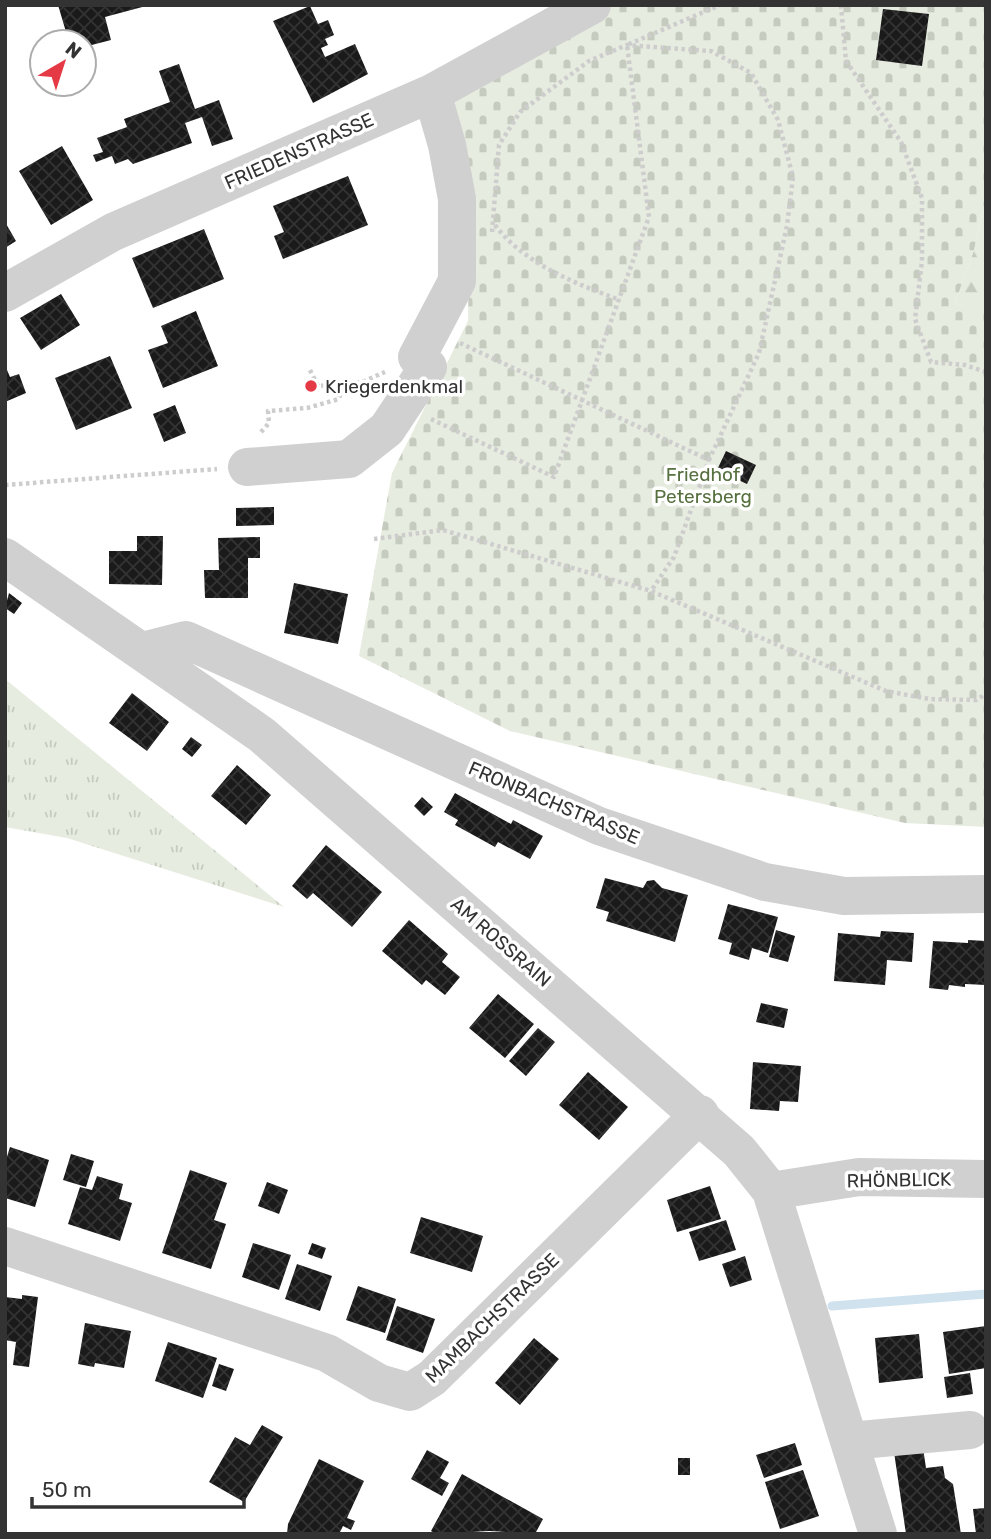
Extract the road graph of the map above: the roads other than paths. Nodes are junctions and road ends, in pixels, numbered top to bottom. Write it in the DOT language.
graph roads {
  1 [pos="592,5"];
  2 [pos="432,93"];
  3 [pos="5,293"];
  4 [pos="247,467"];
  5 [pos="5,557"];
  6 [pos="143,651"];
  7 [pos="986,894"];
  8 [pos="700,1114"];
  9 [pos="986,1179"];
  10 [pos="771,1191"];
  11 [pos="5,1246"];
  12 [pos="970,1430"];
  13 [pos="849,1441"];
  14 [pos="878,1534"];
  1 -- 2 [label="street, FRIEDENSTRASSE"];
  2 -- 3 [label="street, FRIEDENSTRASSE"];
  2 -- 4 [label="street"];
  5 -- 6 [label="street, AM ROSSRAIN"];
  6 -- 7 [label="street, FRONBACHSTRASSE"];
  6 -- 8 [label="street, AM ROSSRAIN"];
  8 -- 10 [label="street, AM ROSSRAIN"];
  8 -- 11 [label="street, MAMBACHSTRASSE"];
  9 -- 10 [label="street, RHÖNBLICK"];
  10 -- 13 [label="street, AM ROSSRAIN"];
  12 -- 13 [label="street"];
  13 -- 14 [label="street, AM ROSSRAIN"];
}
